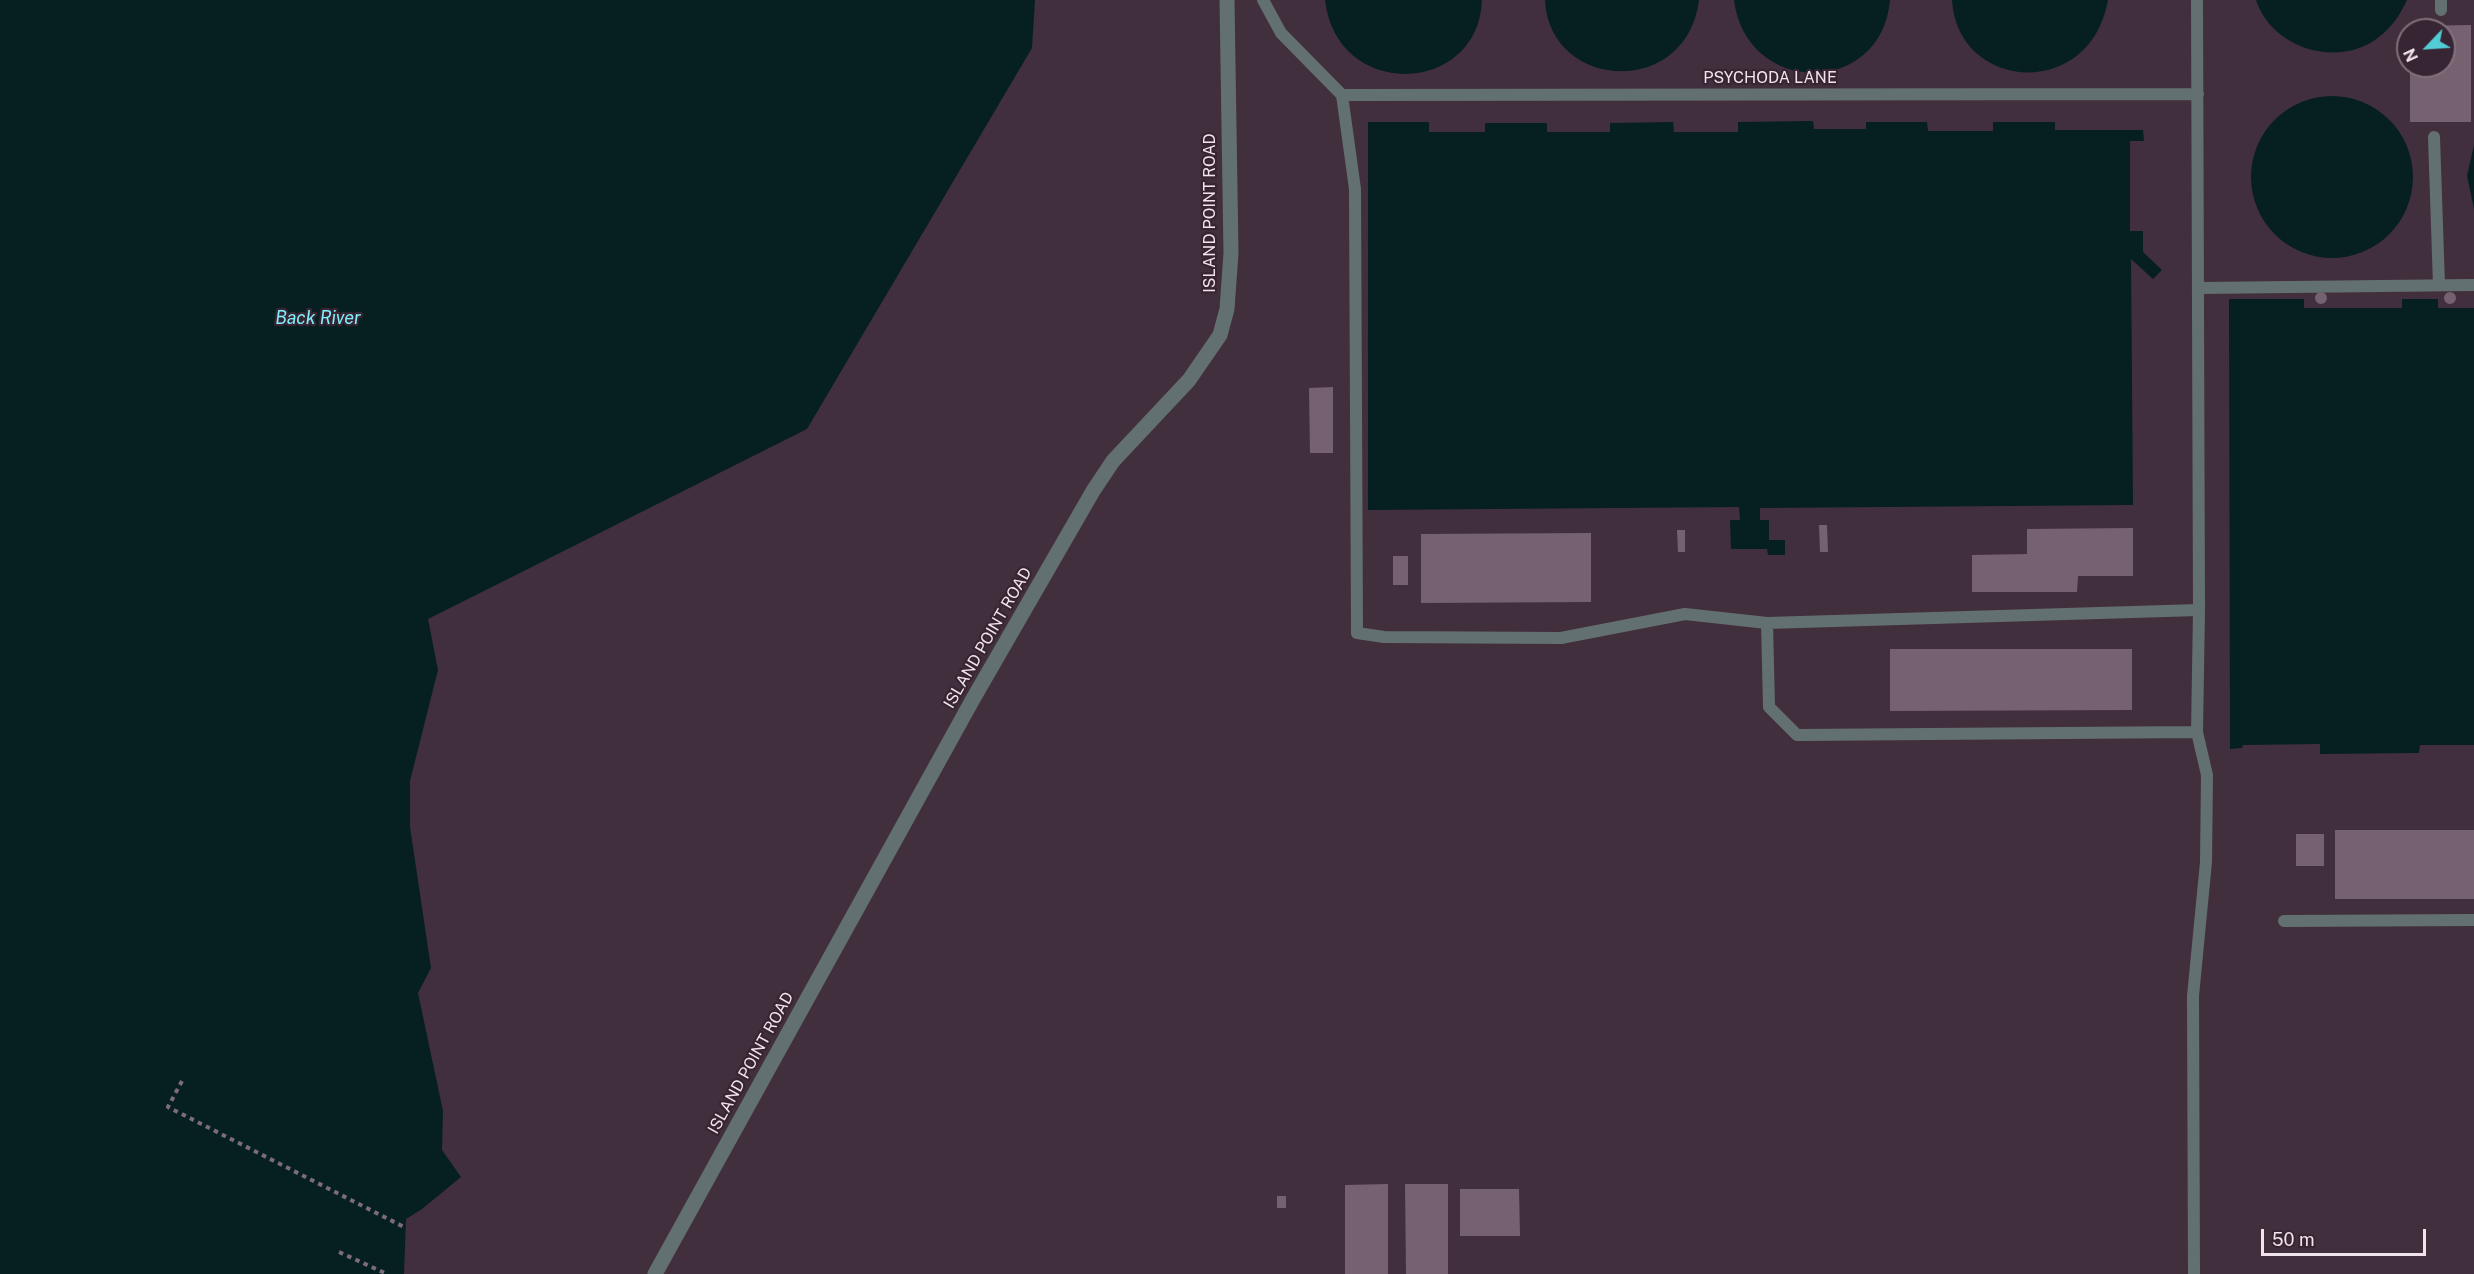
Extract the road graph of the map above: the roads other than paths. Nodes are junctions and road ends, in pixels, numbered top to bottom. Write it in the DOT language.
graph roads {
  1 [pos="1227,0"];
  2 [pos="1263,0"];
  3 [pos="2197,0"];
  4 [pos="2198,94"];
  5 [pos="1342,95"];
  6 [pos="2434,137"];
  7 [pos="2439,285"];
  8 [pos="2474,285"];
  9 [pos="2199,288"];
  10 [pos="2199,610"];
  11 [pos="1767,623"];
  12 [pos="2197,732"];
  13 [pos="2474,920"];
  14 [pos="2284,921"];
  15 [pos="655,1274"];
  16 [pos="2194,1274"];
  1 -- 15 [label="street, ISLAND POINT ROAD"];
  2 -- 5 [label="lane"];
  3 -- 4 [label="lane"];
  4 -- 5 [label="lane, PSYCHODA LANE"];
  4 -- 9 [label="lane"];
  5 -- 11 [label="lane"];
  6 -- 7 [label="lane"];
  7 -- 8 [label="lane"];
  7 -- 9 [label="lane"];
  9 -- 10 [label="lane"];
  10 -- 11 [label="lane"];
  10 -- 12 [label="lane"];
  11 -- 12 [label="lane"];
  12 -- 16 [label="lane"];
  13 -- 14 [label="lane"];
}
